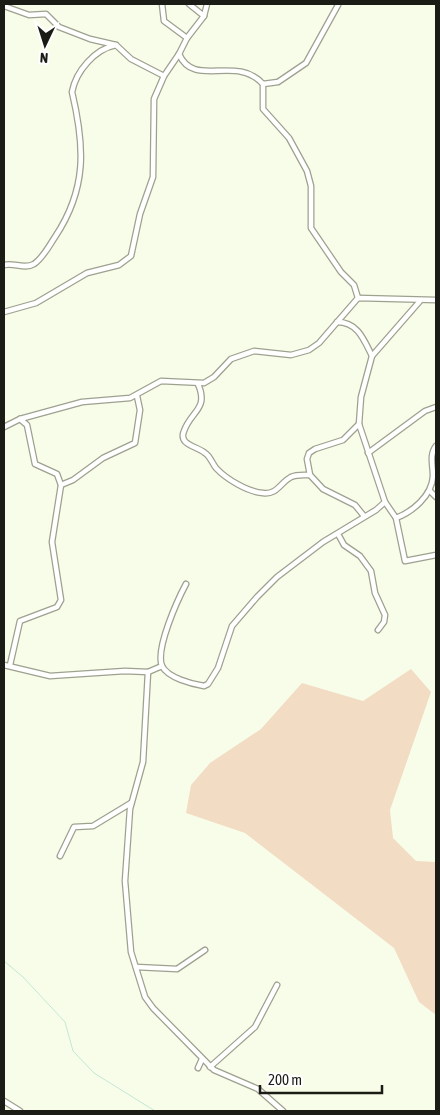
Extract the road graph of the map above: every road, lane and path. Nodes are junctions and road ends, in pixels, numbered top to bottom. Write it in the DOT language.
graph roads {
  1 [pos="162,4"];
  2 [pos="189,4"];
  3 [pos="207,4"];
  4 [pos="338,5"];
  5 [pos="4,6"];
  6 [pos="204,16"];
  7 [pos="187,38"];
  8 [pos="116,45"];
  9 [pos="179,54"];
  10 [pos="164,76"];
  11 [pos="263,84"];
  12 [pos="4,265"];
  13 [pos="358,298"];
  14 [pos="436,300"];
  15 [pos="420,301"];
  16 [pos="4,312"];
  17 [pos="337,322"];
  18 [pos="372,356"];
  19 [pos="198,384"];
  20 [pos="136,396"];
  21 [pos="436,407"];
  22 [pos="20,419"];
  23 [pos="359,424"];
  24 [pos="4,427"];
  25 [pos="436,446"];
  26 [pos="368,453"];
  27 [pos="310,475"];
  28 [pos="61,485"];
  29 [pos="430,490"];
  30 [pos="436,497"];
  31 [pos="385,502"];
  32 [pos="364,516"];
  33 [pos="396,518"];
  34 [pos="338,534"];
  35 [pos="436,555"];
  36 [pos="186,584"];
  37 [pos="378,630"];
  38 [pos="4,665"];
  39 [pos="10,665"];
  40 [pos="162,666"];
  41 [pos="148,672"];
  42 [pos="131,803"];
  43 [pos="60,856"];
  44 [pos="205,950"];
  45 [pos="136,967"];
  46 [pos="277,985"];
  47 [pos="202,1059"];
  48 [pos="208,1065"];
  49 [pos="4,1101"];
  50 [pos="20,1111"];
  51 [pos="283,1111"];
  1 -- 7 [label="street"];
  2 -- 6 [label="street"];
  3 -- 6 [label="street"];
  4 -- 11 [label="street"];
  5 -- 8 [label="street"];
  6 -- 7 [label="street"];
  7 -- 9 [label="street"];
  8 -- 10 [label="street"];
  8 -- 12 [label="street"];
  9 -- 10 [label="street"];
  9 -- 11 [label="street"];
  10 -- 16 [label="street"];
  11 -- 13 [label="street"];
  13 -- 15 [label="street"];
  13 -- 17 [label="street"];
  14 -- 15 [label="street"];
  15 -- 18 [label="street"];
  17 -- 18 [label="street"];
  17 -- 19 [label="street"];
  18 -- 23 [label="street"];
  19 -- 20 [label="street"];
  19 -- 27 [label="street"];
  20 -- 22 [label="street"];
  20 -- 28 [label="street"];
  21 -- 26 [label="street"];
  22 -- 24 [label="street"];
  22 -- 28 [label="street"];
  23 -- 26 [label="street"];
  23 -- 27 [label="street"];
  25 -- 29 [label="street"];
  26 -- 31 [label="street"];
  27 -- 32 [label="street"];
  28 -- 39 [label="street"];
  29 -- 30 [label="street"];
  29 -- 33 [label="street"];
  31 -- 32 [label="street"];
  31 -- 33 [label="street"];
  32 -- 34 [label="street"];
  33 -- 35 [label="street"];
  34 -- 37 [label="street"];
  34 -- 40 [label="street"];
  36 -- 40 [label="street"];
  38 -- 39 [label="street"];
  39 -- 41 [label="street"];
  40 -- 41 [label="street"];
  41 -- 42 [label="street"];
  42 -- 43 [label="street"];
  42 -- 45 [label="street"];
  44 -- 45 [label="street"];
  45 -- 47 [label="street"];
  46 -- 48 [label="street"];
  47 -- 48 [label="street"];
  47 -- 48 [label="street"];
  48 -- 51 [label="street"];
  49 -- 50 [label="street"];
}
